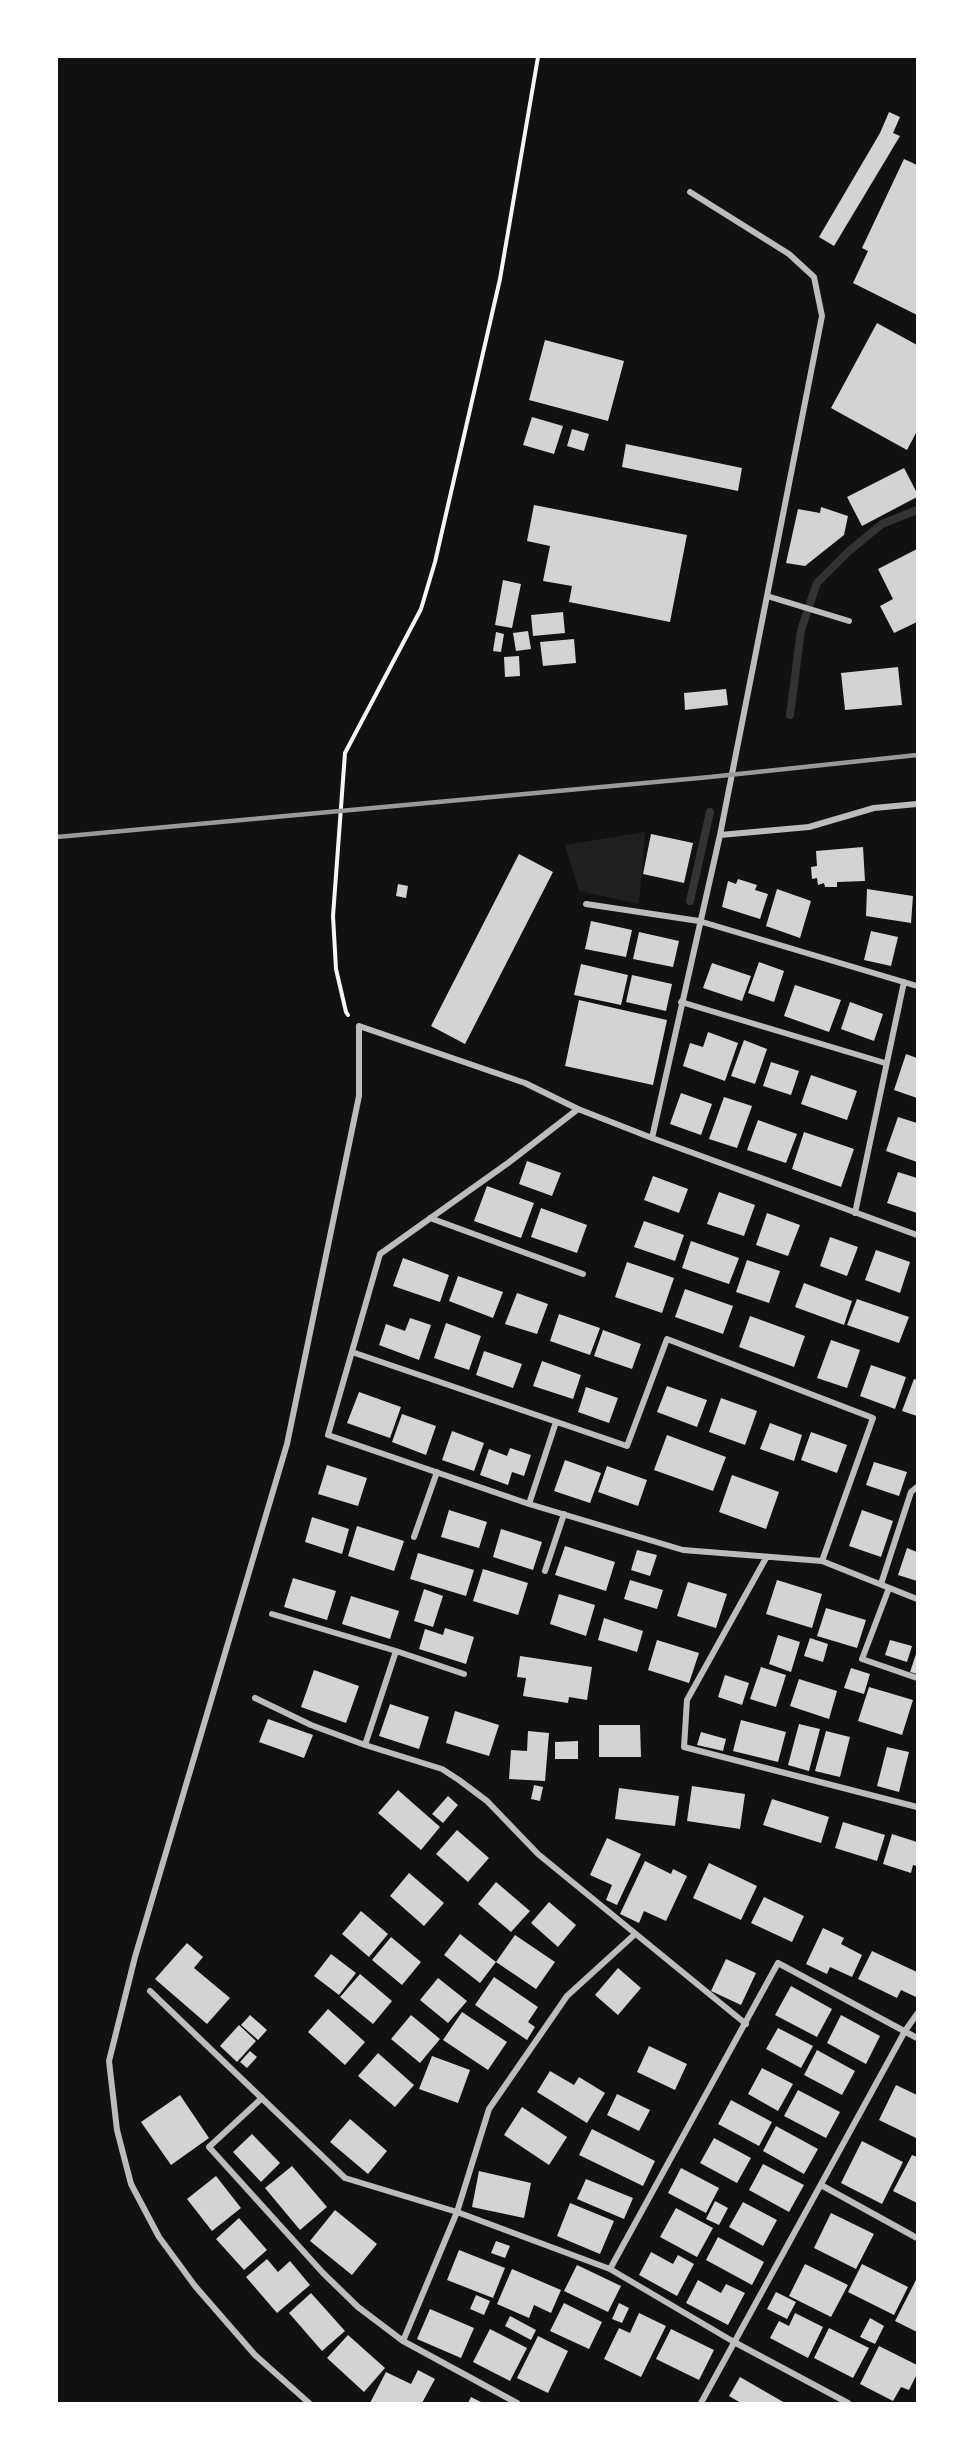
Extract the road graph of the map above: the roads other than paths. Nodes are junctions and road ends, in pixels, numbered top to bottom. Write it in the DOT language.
graph roads {
  1 [pos="690,192"];
  2 [pos="767,596"];
  3 [pos="849,621"];
  4 [pos="917,804"];
  5 [pos="720,835"];
  6 [pos="586,904"];
  7 [pos="699,921"];
  8 [pos="904,982"];
  9 [pos="917,986"];
  10 [pos="681,1002"];
  11 [pos="885,1063"];
  12 [pos="578,1109"];
  13 [pos="652,1138"];
  14 [pos="855,1213"];
  15 [pos="430,1218"];
  16 [pos="917,1235"];
  17 [pos="583,1274"];
  18 [pos="352,1352"];
  19 [pos="556,1422"];
  20 [pos="437,1472"];
  21 [pos="917,1487"];
  22 [pos="529,1504"];
  23 [pos="564,1514"];
  24 [pos="414,1537"];
  25 [pos="766,1558"];
  26 [pos="822,1561"];
  27 [pos="545,1571"];
  28 [pos="881,1584"];
  29 [pos="889,1588"];
  30 [pos="917,1599"];
  31 [pos="272,1614"];
  32 [pos="396,1651"];
  33 [pos="464,1674"];
  34 [pos="917,1678"];
  35 [pos="255,1698"];
  36 [pos="365,1745"];
  37 [pos="917,1807"];
  38 [pos="634,1935"];
  39 [pos="150,1991"];
  40 [pos="917,2014"];
  41 [pos="746,2024"];
  42 [pos="905,2031"];
  43 [pos="917,2038"];
  44 [pos="262,2098"];
  45 [pos="820,2185"];
  46 [pos="457,2212"];
  47 [pos="917,2238"];
  48 [pos="610,2268"];
  49 [pos="403,2341"];
  50 [pos="734,2342"];
  51 [pos="309,2403"];
  52 [pos="517,2403"];
  53 [pos="701,2403"];
  54 [pos="848,2403"];
  1 -- 2 [label="street"];
  2 -- 3 [label="street"];
  2 -- 5 [label="street"];
  4 -- 5 [label="street"];
  5 -- 7 [label="street"];
  6 -- 7 [label="street"];
  7 -- 8 [label="street"];
  7 -- 10 [label="street"];
  8 -- 9 [label="street"];
  8 -- 11 [label="street"];
  10 -- 11 [label="street"];
  10 -- 13 [label="street"];
  11 -- 14 [label="street"];
  12 -- 13 [label="street"];
  12 -- 15 [label="street"];
  12 -- 51 [label="street"];
  13 -- 14 [label="street"];
  14 -- 16 [label="street"];
  15 -- 17 [label="street"];
  15 -- 18 [label="street"];
  18 -- 19 [label="street"];
  18 -- 20 [label="street"];
  19 -- 22 [label="street"];
  19 -- 26 [label="street"];
  20 -- 22 [label="street"];
  20 -- 24 [label="street"];
  21 -- 28 [label="street"];
  22 -- 23 [label="street"];
  23 -- 25 [label="street"];
  23 -- 27 [label="street"];
  25 -- 26 [label="street"];
  25 -- 37 [label="street"];
  26 -- 28 [label="street"];
  28 -- 29 [label="street"];
  29 -- 30 [label="street"];
  29 -- 34 [label="street"];
  31 -- 32 [label="street"];
  32 -- 33 [label="street"];
  32 -- 36 [label="street"];
  35 -- 36 [label="street"];
  36 -- 38 [label="street"];
  38 -- 41 [label="street"];
  38 -- 46 [label="street"];
  39 -- 44 [label="street"];
  40 -- 42 [label="street"];
  41 -- 42 [label="street"];
  41 -- 48 [label="street"];
  42 -- 43 [label="street"];
  42 -- 45 [label="street"];
  44 -- 46 [label="street"];
  44 -- 49 [label="street"];
  45 -- 47 [label="street"];
  45 -- 50 [label="street"];
  46 -- 48 [label="street"];
  46 -- 49 [label="street"];
  48 -- 50 [label="street"];
  49 -- 52 [label="street"];
  50 -- 53 [label="street"];
  50 -- 54 [label="street"];
}
